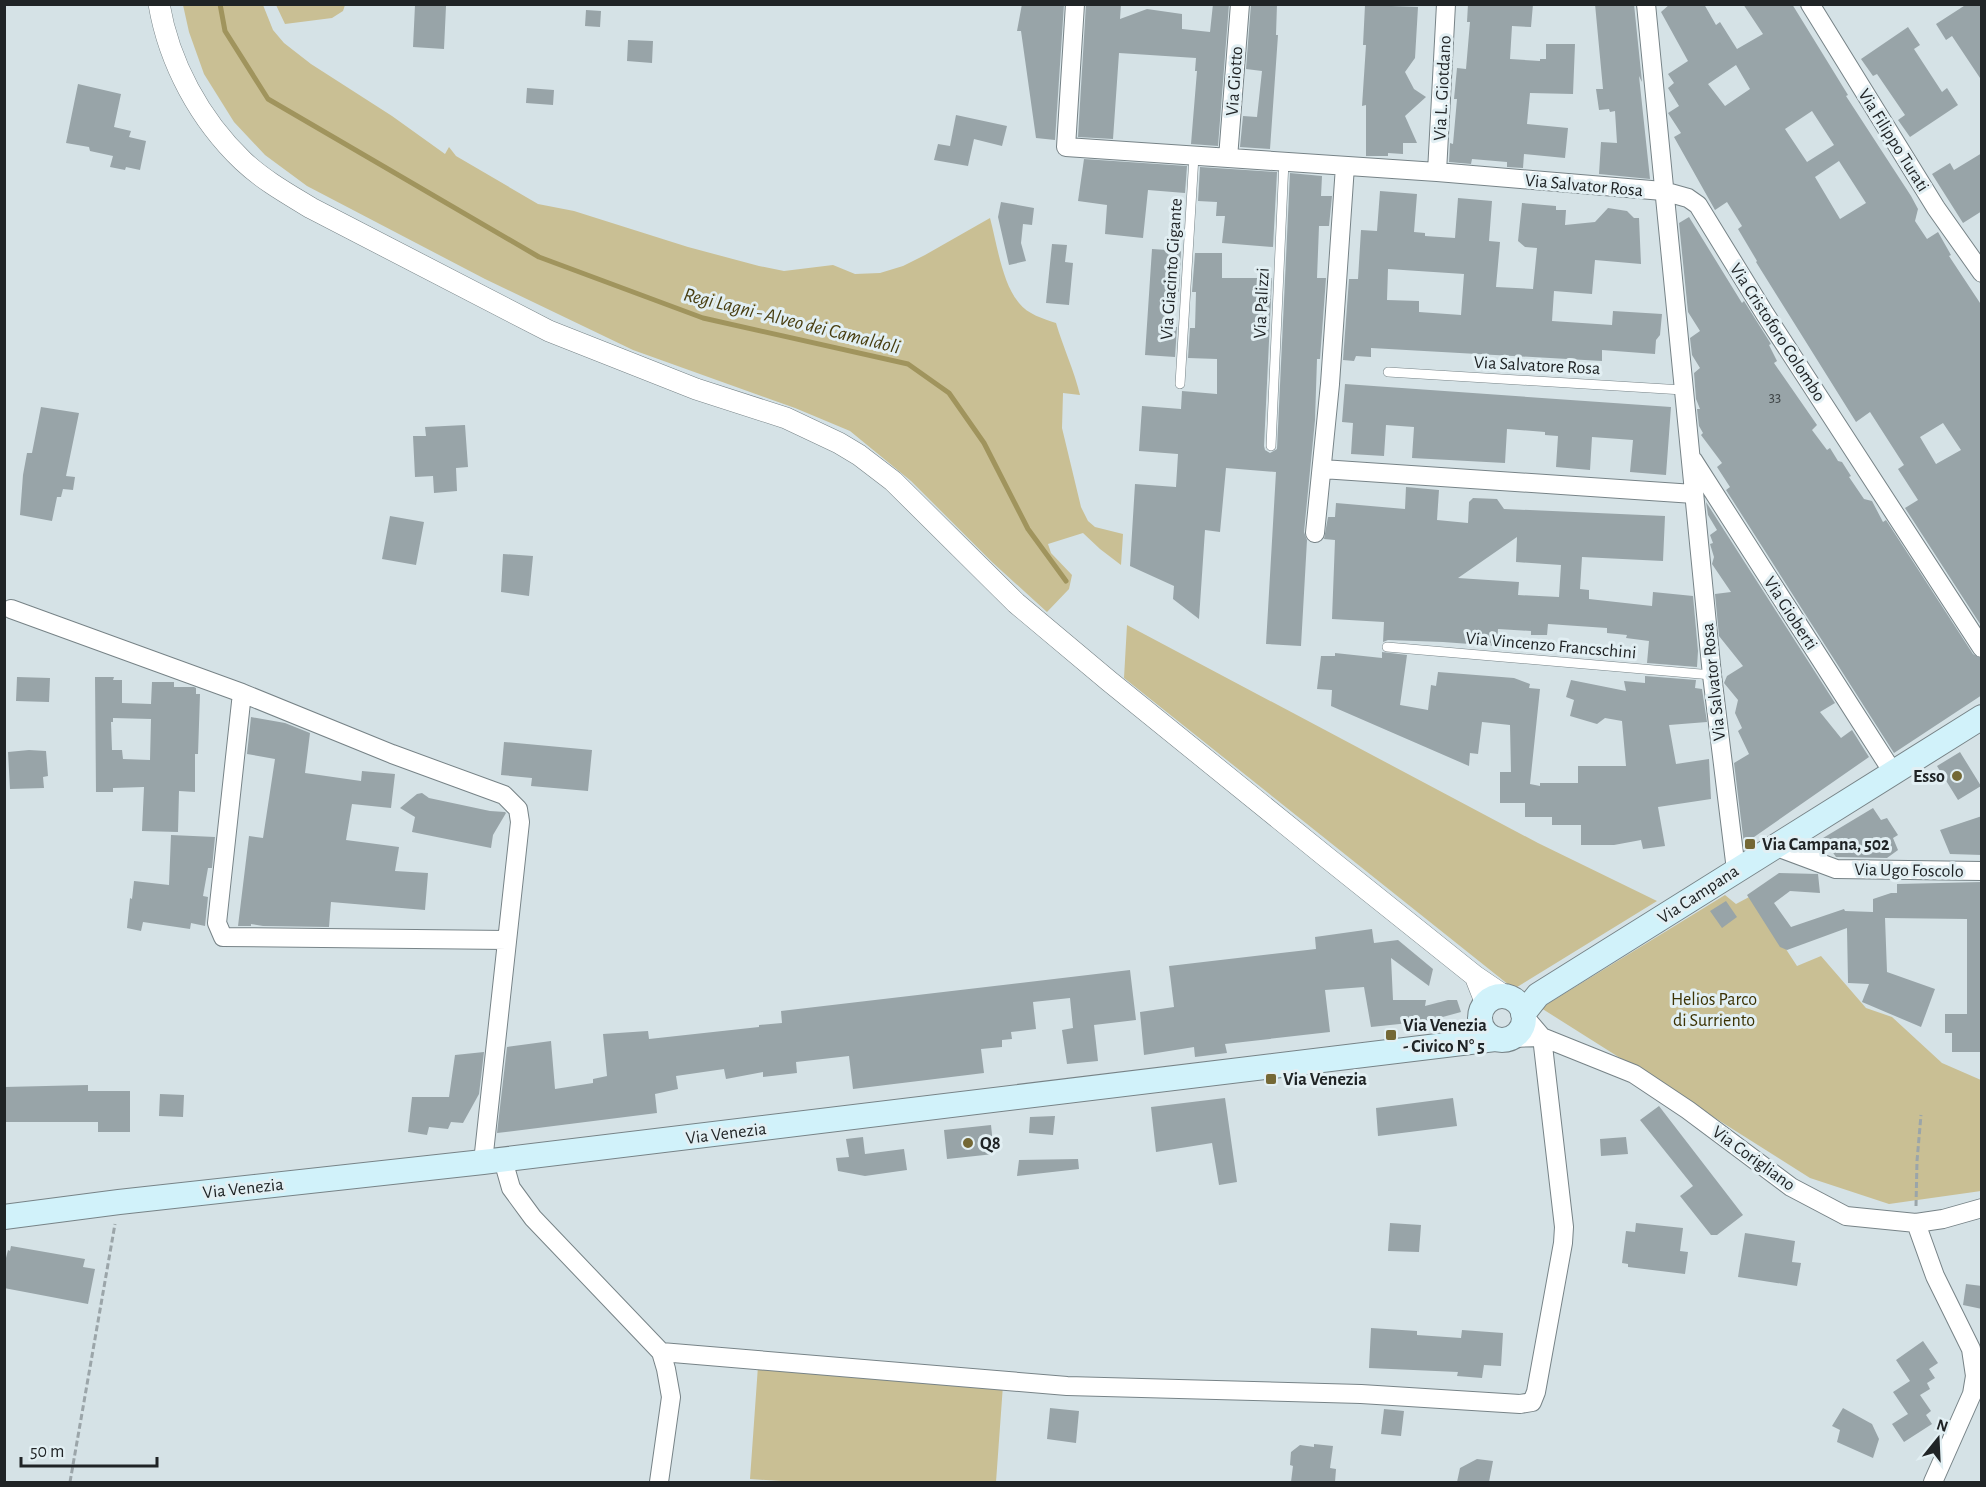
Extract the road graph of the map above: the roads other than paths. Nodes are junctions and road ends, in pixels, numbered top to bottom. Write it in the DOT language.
graph roads {
  1 [pos="159,4"];
  2 [pos="1075,4"];
  3 [pos="1240,4"];
  4 [pos="1446,4"];
  5 [pos="1646,4"];
  6 [pos="1810,4"];
  7 [pos="1194,156"];
  8 [pos="1228,158"];
  9 [pos="1284,161"];
  10 [pos="1345,166"];
  11 [pos="1437,172"];
  12 [pos="1663,191"];
  13 [pos="1982,273"];
  14 [pos="1388,372"];
  15 [pos="1180,384"];
  16 [pos="1683,390"];
  17 [pos="1271,446"];
  18 [pos="1690,456"];
  19 [pos="1322,469"];
  20 [pos="1694,494"];
  21 [pos="1315,534"];
  22 [pos="10,609"];
  23 [pos="1387,647"];
  24 [pos="1982,648"];
  25 [pos="1712,675"];
  26 [pos="242,693"];
  27 [pos="1982,717"];
  28 [pos="1892,771"];
  29 [pos="1774,846"];
  30 [pos="1982,871"];
  31 [pos="1731,874"];
  32 [pos="507,940"];
  33 [pos="1510,1005"];
  34 [pos="1542,1037"];
  35 [pos="1504,1038"];
  36 [pos="1448,1046"];
  37 [pos="493,1161"];
  38 [pos="1982,1208"];
  39 [pos="4,1217"];
  40 [pos="1916,1223"];
  41 [pos="661,1352"];
  42 [pos="658,1482"];
  43 [pos="1933,1482"];
  1 -- 33 [label="street"];
  2 -- 7 [label="street, Via Salvator Rosa"];
  3 -- 8 [label="street, Via Giotto"];
  4 -- 11 [label="street, Via L. Giotdano"];
  5 -- 12 [label="street"];
  6 -- 13 [label="street, Via Filippo Turati"];
  7 -- 8 [label="street, Via Salvator Rosa"];
  7 -- 15 [label="lane, Via Giacinto Gigante"];
  8 -- 9 [label="street, Via Salvator Rosa"];
  9 -- 10 [label="street, Via Salvator Rosa"];
  9 -- 17 [label="lane, Via Palizzi"];
  10 -- 11 [label="street, Via Salvator Rosa"];
  10 -- 19 [label="street"];
  11 -- 12 [label="street, Via Salvator Rosa"];
  12 -- 16 [label="street, Via Salvator Rosa"];
  12 -- 24 [label="street, Via Cristoforo Colombo"];
  14 -- 16 [label="lane, Via Salvatore Rosa"];
  16 -- 18 [label="street, Via Salvator Rosa"];
  18 -- 20 [label="street, Via Salvator Rosa"];
  18 -- 28 [label="street, Via Gioberti"];
  19 -- 20 [label="street"];
  19 -- 21 [label="street"];
  20 -- 25 [label="street, Via Salvator Rosa"];
  22 -- 26 [label="street"];
  23 -- 25 [label="lane, Via Vincenzo Francschini"];
  25 -- 31 [label="street, Via Salvator Rosa"];
  26 -- 32 [label="street"];
  26 -- 32 [label="street"];
  27 -- 28 [label="main road, Via Campana"];
  28 -- 29 [label="main road, Via Campana"];
  29 -- 30 [label="street, Via Ugo Foscolo"];
  29 -- 31 [label="main road, Via Campana"];
  31 -- 33 [label="main road, Via Campana"];
  32 -- 37 [label="street"];
  33 -- 34 [label="street"];
  33 -- 35 [label="main road"];
  33 -- 35 [label="main road"];
  33 -- 36 [label="main road"];
  34 -- 35 [label="street"];
  34 -- 40 [label="street, Via Corigliano"];
  34 -- 41 [label="street"];
  35 -- 36 [label="main road, Via Venezia"];
  36 -- 37 [label="main road, Via Venezia"];
  37 -- 39 [label="main road, Via Venezia"];
  37 -- 41 [label="street"];
  38 -- 40 [label="street, Via Corigliano"];
  40 -- 43 [label="street"];
  41 -- 42 [label="street"];
}
